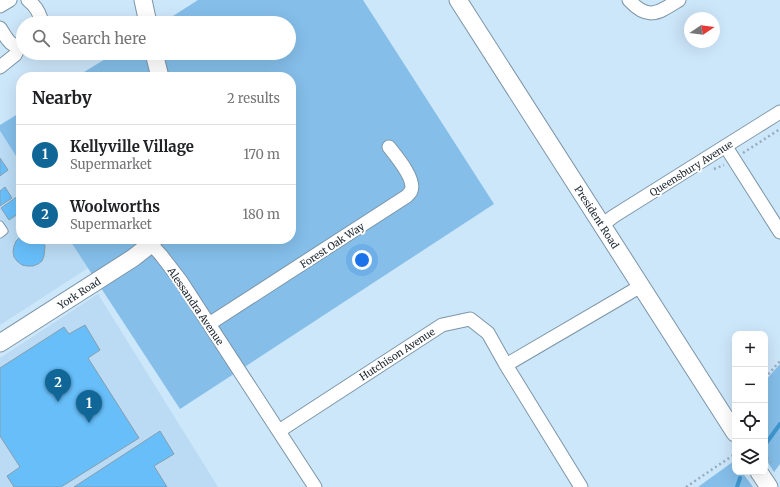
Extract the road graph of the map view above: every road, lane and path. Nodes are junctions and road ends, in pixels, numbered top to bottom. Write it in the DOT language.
graph roads {
  1 [pos="10,0"];
  2 [pos="28,0"];
  3 [pos="143,0"];
  4 [pos="458,0"];
  5 [pos="629,0"];
  6 [pos="678,0"];
  7 [pos="0,6"];
  8 [pos="40,16"];
  9 [pos="146,16"];
  10 [pos="0,28"];
  11 [pos="16,47"];
  12 [pos="16,54"];
  13 [pos="156,60"];
  14 [pos="0,67"];
  15 [pos="159,72"];
  16 [pos="780,112"];
  17 [pos="389,147"];
  18 [pos="726,147"];
  19 [pos="0,225"];
  20 [pos="602,225"];
  21 [pos="780,232"];
  22 [pos="0,234"];
  23 [pos="150,244"];
  24 [pos="154,244"];
  25 [pos="641,286"];
  26 [pos="209,324"];
  27 [pos="0,343"];
  28 [pos="780,361"];
  29 [pos="506,365"];
  30 [pos="768,375"];
  31 [pos="732,428"];
  32 [pos="279,431"];
  33 [pos="732,456"];
  34 [pos="761,475"];
  35 [pos="315,487"];
  36 [pos="581,487"];
  37 [pos="686,487"];
  38 [pos="769,487"];
  1 -- 7 [label="street"];
  2 -- 8 [label="street"];
  3 -- 9 [label="street"];
  4 -- 20 [label="street, President Road"];
  5 -- 6 [label="street"];
  10 -- 11 [label="street"];
  12 -- 14 [label="street"];
  13 -- 15 [label="street"];
  16 -- 18 [label="street, Queensbury Avenue"];
  17 -- 26 [label="street, Forest Oak Way"];
  18 -- 20 [label="street, Queensbury Avenue"];
  18 -- 21 [label="street"];
  19 -- 22 [label="lane"];
  20 -- 25 [label="street, President Road"];
  23 -- 27 [label="street, York Road"];
  24 -- 26 [label="street, Alessandra Avenue"];
  25 -- 29 [label="street"];
  25 -- 31 [label="street, President Road"];
  26 -- 32 [label="street, Alessandra Avenue"];
  28 -- 30 [label="path"];
  29 -- 32 [label="street, Hutchison Avenue"];
  29 -- 36 [label="street, Hutchison Avenue"];
  32 -- 35 [label="street, Alessandra Avenue"];
  33 -- 37 [label="path"];
  34 -- 38 [label="street"];
}
